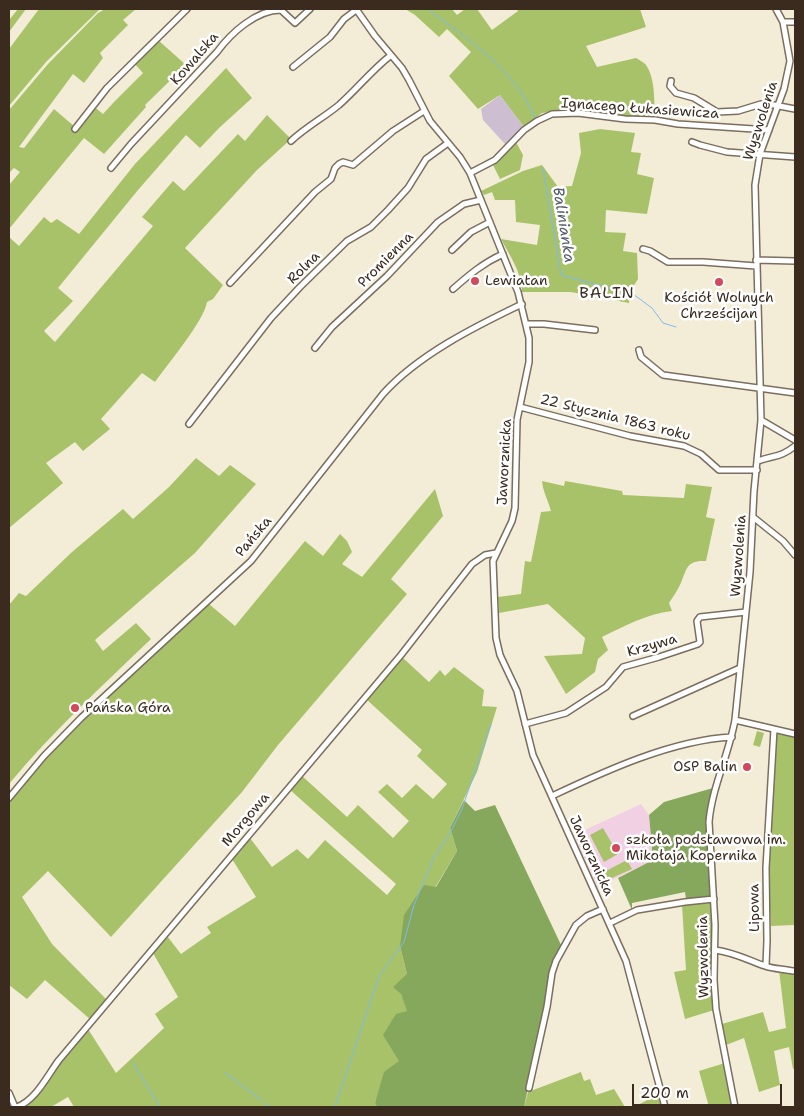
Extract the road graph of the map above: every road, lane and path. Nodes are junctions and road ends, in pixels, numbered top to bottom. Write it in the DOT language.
graph roads {
  1 [pos="187,9"];
  2 [pos="310,9"];
  3 [pos="356,9"];
  4 [pos="777,9"];
  5 [pos="783,22"];
  6 [pos="795,22"];
  7 [pos="390,56"];
  8 [pos="293,67"];
  9 [pos="670,81"];
  10 [pos="778,106"];
  11 [pos="795,109"];
  12 [pos="424,111"];
  13 [pos="75,129"];
  14 [pos="769,130"];
  15 [pos="291,140"];
  16 [pos="448,142"];
  17 [pos="692,142"];
  18 [pos="760,154"];
  19 [pos="795,157"];
  20 [pos="110,168"];
  21 [pos="470,173"];
  22 [pos="481,200"];
  23 [pos="490,222"];
  24 [pos="643,249"];
  25 [pos="452,250"];
  26 [pos="503,254"];
  27 [pos="795,261"];
  28 [pos="756,263"];
  29 [pos="230,283"];
  30 [pos="453,289"];
  31 [pos="522,304"];
  32 [pos="526,324"];
  33 [pos="595,330"];
  34 [pos="315,348"];
  35 [pos="639,350"];
  36 [pos="761,388"];
  37 [pos="795,393"];
  38 [pos="520,407"];
  39 [pos="761,420"];
  40 [pos="189,424"];
  41 [pos="795,440"];
  42 [pos="795,446"];
  43 [pos="758,461"];
  44 [pos="757,470"];
  45 [pos="753,517"];
  46 [pos="496,553"];
  47 [pos="795,555"];
  48 [pos="746,612"];
  49 [pos="740,668"];
  50 [pos="633,716"];
  51 [pos="735,720"];
  52 [pos="525,724"];
  53 [pos="774,729"];
  54 [pos="795,734"];
  55 [pos="732,737"];
  56 [pos="552,796"];
  57 [pos="9,798"];
  58 [pos="714,899"];
  59 [pos="603,909"];
  60 [pos="610,923"];
  61 [pos="715,950"];
  62 [pos="766,966"];
  63 [pos="792,971"];
  64 [pos="529,1088"];
  65 [pos="9,1093"];
  66 [pos="16,1107"];
  67 [pos="665,1107"];
  68 [pos="735,1107"];
  1 -- 13 [label="street"];
  2 -- 20 [label="street, Kowalska"];
  3 -- 7 [label="street, Jaworznicka"];
  3 -- 8 [label="street"];
  4 -- 5 [label="street, Wyzwolenia"];
  5 -- 6 [label="street"];
  5 -- 10 [label="street, Wyzwolenia"];
  7 -- 12 [label="street, Jaworznicka"];
  7 -- 15 [label="street"];
  9 -- 10 [label="street"];
  10 -- 11 [label="street"];
  10 -- 14 [label="street, Wyzwolenia"];
  12 -- 16 [label="street, Jaworznicka"];
  12 -- 29 [label="street"];
  14 -- 18 [label="street, Wyzwolenia"];
  14 -- 21 [label="street, Ignacego Łukasiewicza"];
  16 -- 21 [label="street, Jaworznicka"];
  16 -- 40 [label="street, Rolna"];
  17 -- 18 [label="street"];
  18 -- 19 [label="street"];
  18 -- 28 [label="street, Wyzwolenia"];
  21 -- 22 [label="street, Jaworznicka"];
  22 -- 23 [label="street, Jaworznicka"];
  22 -- 34 [label="street, Promienna"];
  23 -- 25 [label="street"];
  23 -- 26 [label="street, Jaworznicka"];
  24 -- 28 [label="street"];
  26 -- 30 [label="street"];
  26 -- 31 [label="street, Jaworznicka"];
  27 -- 28 [label="street"];
  28 -- 36 [label="street, Wyzwolenia"];
  31 -- 32 [label="street, Jaworznicka"];
  31 -- 57 [label="street, Pańska"];
  32 -- 33 [label="street"];
  32 -- 38 [label="street, Jaworznicka"];
  35 -- 36 [label="street"];
  36 -- 37 [label="street"];
  36 -- 39 [label="street, Wyzwolenia"];
  38 -- 44 [label="street, 22 Stycznia 1863 roku"];
  38 -- 46 [label="street, Jaworznicka"];
  39 -- 41 [label="street"];
  39 -- 43 [label="street, Wyzwolenia"];
  42 -- 43 [label="street"];
  43 -- 44 [label="street, Wyzwolenia"];
  44 -- 45 [label="street, Wyzwolenia"];
  45 -- 47 [label="street"];
  45 -- 48 [label="street, Wyzwolenia"];
  46 -- 52 [label="street, Jaworznicka"];
  46 -- 66 [label="street, Morgowa"];
  48 -- 49 [label="street, Wyzwolenia"];
  48 -- 52 [label="street, Krzywa"];
  49 -- 50 [label="street"];
  49 -- 51 [label="street, Wyzwolenia"];
  51 -- 53 [label="street"];
  51 -- 55 [label="street, Wyzwolenia"];
  52 -- 56 [label="street, Jaworznicka"];
  53 -- 54 [label="street"];
  53 -- 62 [label="street, Lipowa"];
  55 -- 56 [label="street"];
  55 -- 58 [label="street, Wyzwolenia"];
  56 -- 59 [label="street, Jaworznicka"];
  58 -- 60 [label="street"];
  58 -- 61 [label="street, Wyzwolenia"];
  59 -- 60 [label="street, Jaworznicka"];
  59 -- 64 [label="street"];
  60 -- 67 [label="street"];
  61 -- 62 [label="street"];
  61 -- 68 [label="street, Wyzwolenia"];
  62 -- 63 [label="street"];
  65 -- 66 [label="street"];
}
